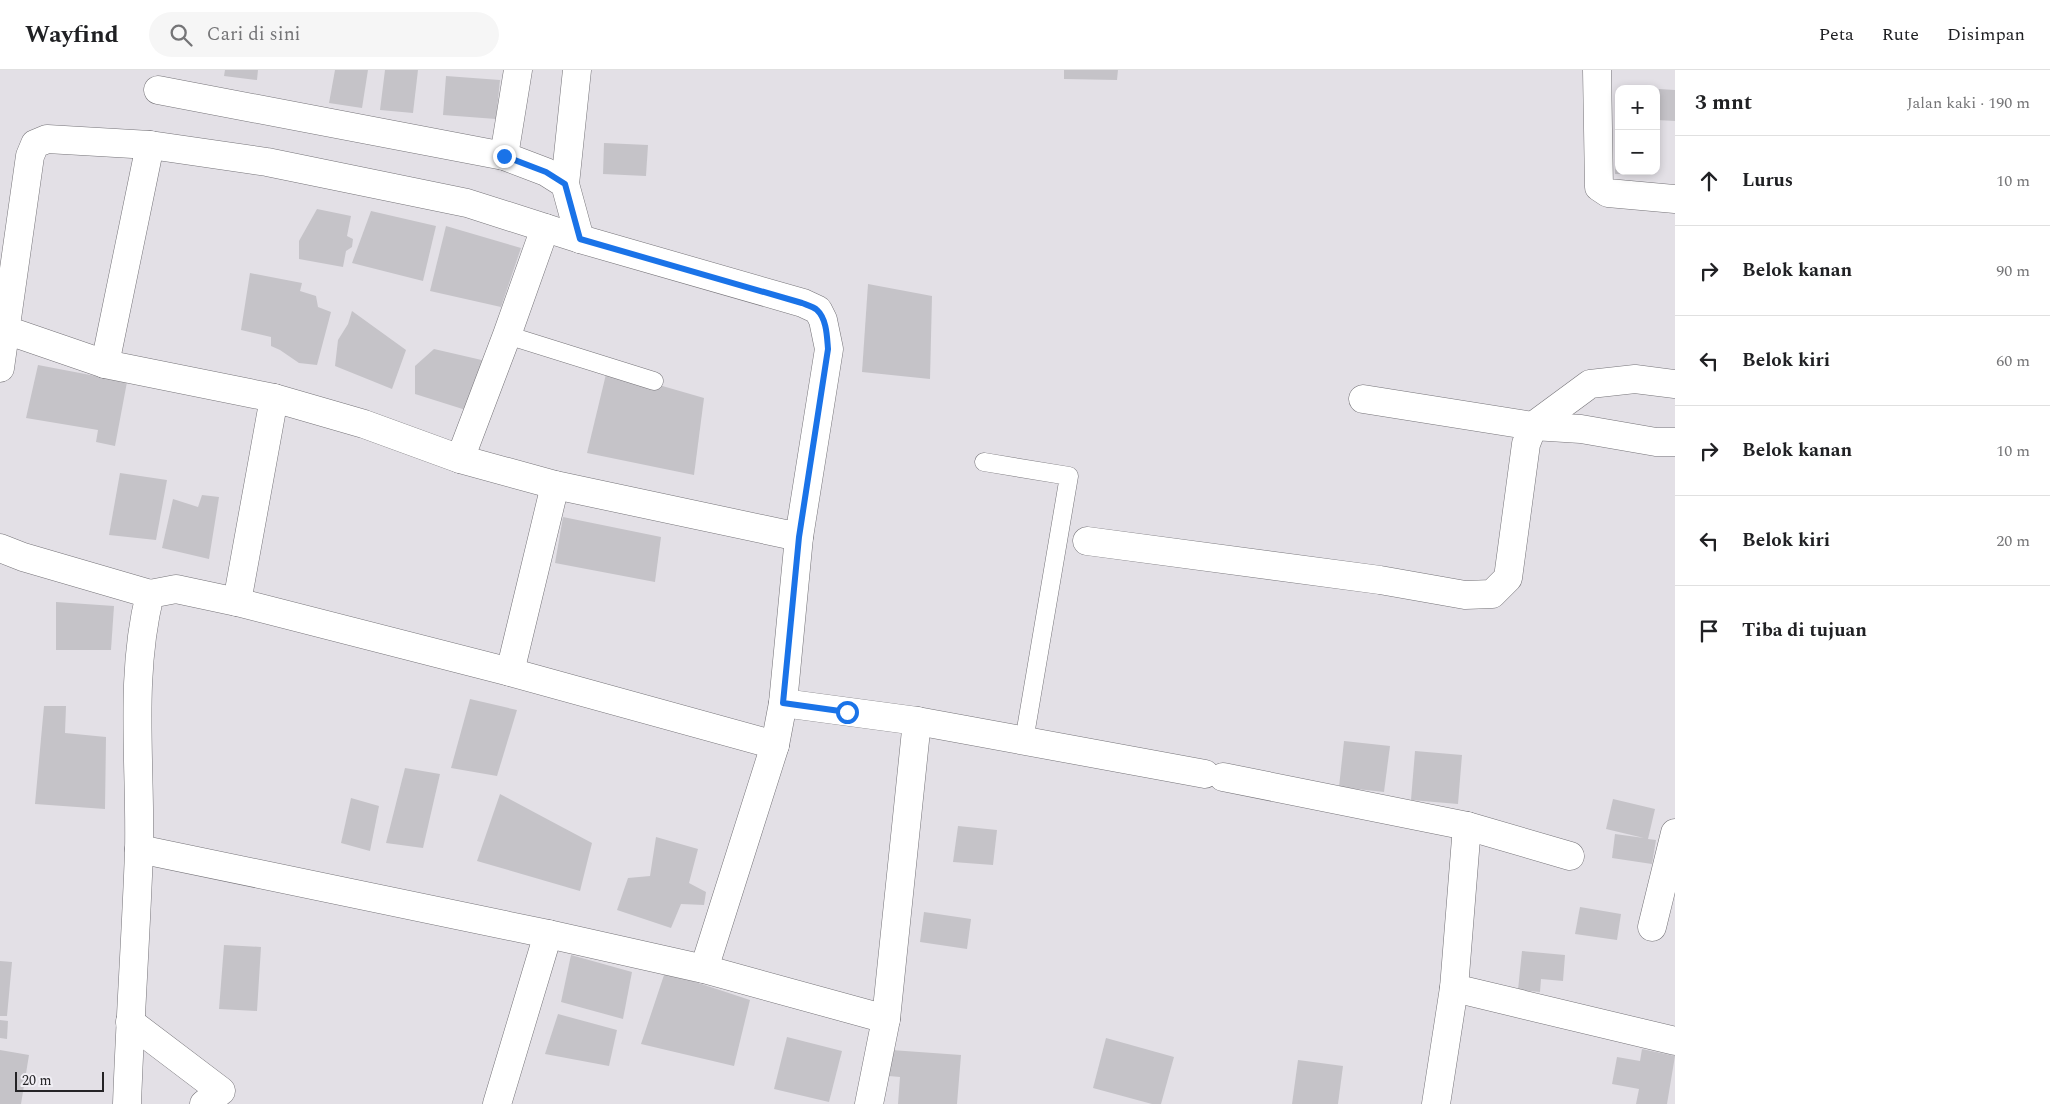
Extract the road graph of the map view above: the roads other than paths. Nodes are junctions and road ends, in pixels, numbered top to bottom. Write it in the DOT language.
graph roads {
  1 [pos="518,70"];
  2 [pos="577,70"];
  3 [pos="1598,70"];
  4 [pos="158,90"];
  5 [pos="150,145"];
  6 [pos="504,156"];
  7 [pos="565,184"];
  8 [pos="1675,199"];
  9 [pos="545,228"];
  10 [pos="580,239"];
  11 [pos="6,330"];
  12 [pos="507,334"];
  13 [pos="105,364"];
  14 [pos="0,368"];
  15 [pos="654,381"];
  16 [pos="1675,384"];
  17 [pos="274,398"];
  18 [pos="1362,399"];
  19 [pos="1534,426"];
  20 [pos="1675,442"];
  21 [pos="460,459"];
  22 [pos="984,462"];
  23 [pos="555,485"];
  24 [pos="799,537"];
  25 [pos="1087,541"];
  26 [pos="0,548"];
  27 [pos="150,594"];
  28 [pos="237,602"];
  29 [pos="510,672"];
  30 [pos="783,703"];
  31 [pos="917,721"];
  32 [pos="1024,741"];
  33 [pos="774,745"];
  34 [pos="1467,826"];
  35 [pos="1675,833"];
  36 [pos="139,849"];
  37 [pos="1570,856"];
  38 [pos="1652,927"];
  39 [pos="548,934"];
  40 [pos="704,969"];
  41 [pos="1454,988"];
  42 [pos="886,1019"];
  43 [pos="130,1022"];
  44 [pos="1675,1041"];
  45 [pos="221,1100"];
  46 [pos="128,1104"];
  47 [pos="497,1104"];
  48 [pos="869,1104"];
  49 [pos="1436,1104"];
  1 -- 6 [label="street"];
  2 -- 7 [label="street"];
  3 -- 8 [label="street"];
  4 -- 6 [label="street"];
  5 -- 9 [label="street"];
  5 -- 11 [label="street"];
  5 -- 13 [label="street"];
  6 -- 7 [label="street"];
  7 -- 10 [label="street"];
  9 -- 10 [label="street"];
  9 -- 12 [label="street"];
  10 -- 24 [label="street"];
  11 -- 13 [label="street"];
  11 -- 14 [label="street"];
  12 -- 15 [label="lane"];
  12 -- 21 [label="street"];
  13 -- 17 [label="street"];
  16 -- 19 [label="street"];
  17 -- 21 [label="street"];
  17 -- 28 [label="street"];
  18 -- 19 [label="street"];
  19 -- 20 [label="street"];
  19 -- 25 [label="street"];
  21 -- 23 [label="street"];
  22 -- 32 [label="lane"];
  23 -- 24 [label="street"];
  23 -- 29 [label="street"];
  24 -- 30 [label="street"];
  26 -- 27 [label="street"];
  27 -- 28 [label="street"];
  27 -- 36 [label="street"];
  28 -- 29 [label="street"];
  29 -- 33 [label="street"];
  30 -- 31 [label="street"];
  30 -- 33 [label="street"];
  31 -- 32 [label="street"];
  31 -- 42 [label="street"];
  32 -- 34 [label="street"];
  33 -- 40 [label="street"];
  34 -- 37 [label="street"];
  34 -- 41 [label="street"];
  35 -- 38 [label="street"];
  36 -- 39 [label="street"];
  36 -- 43 [label="street"];
  39 -- 40 [label="street"];
  39 -- 47 [label="street"];
  40 -- 42 [label="street"];
  41 -- 44 [label="street"];
  41 -- 49 [label="street"];
  42 -- 48 [label="street"];
  43 -- 45 [label="street"];
  43 -- 46 [label="street"];
}
